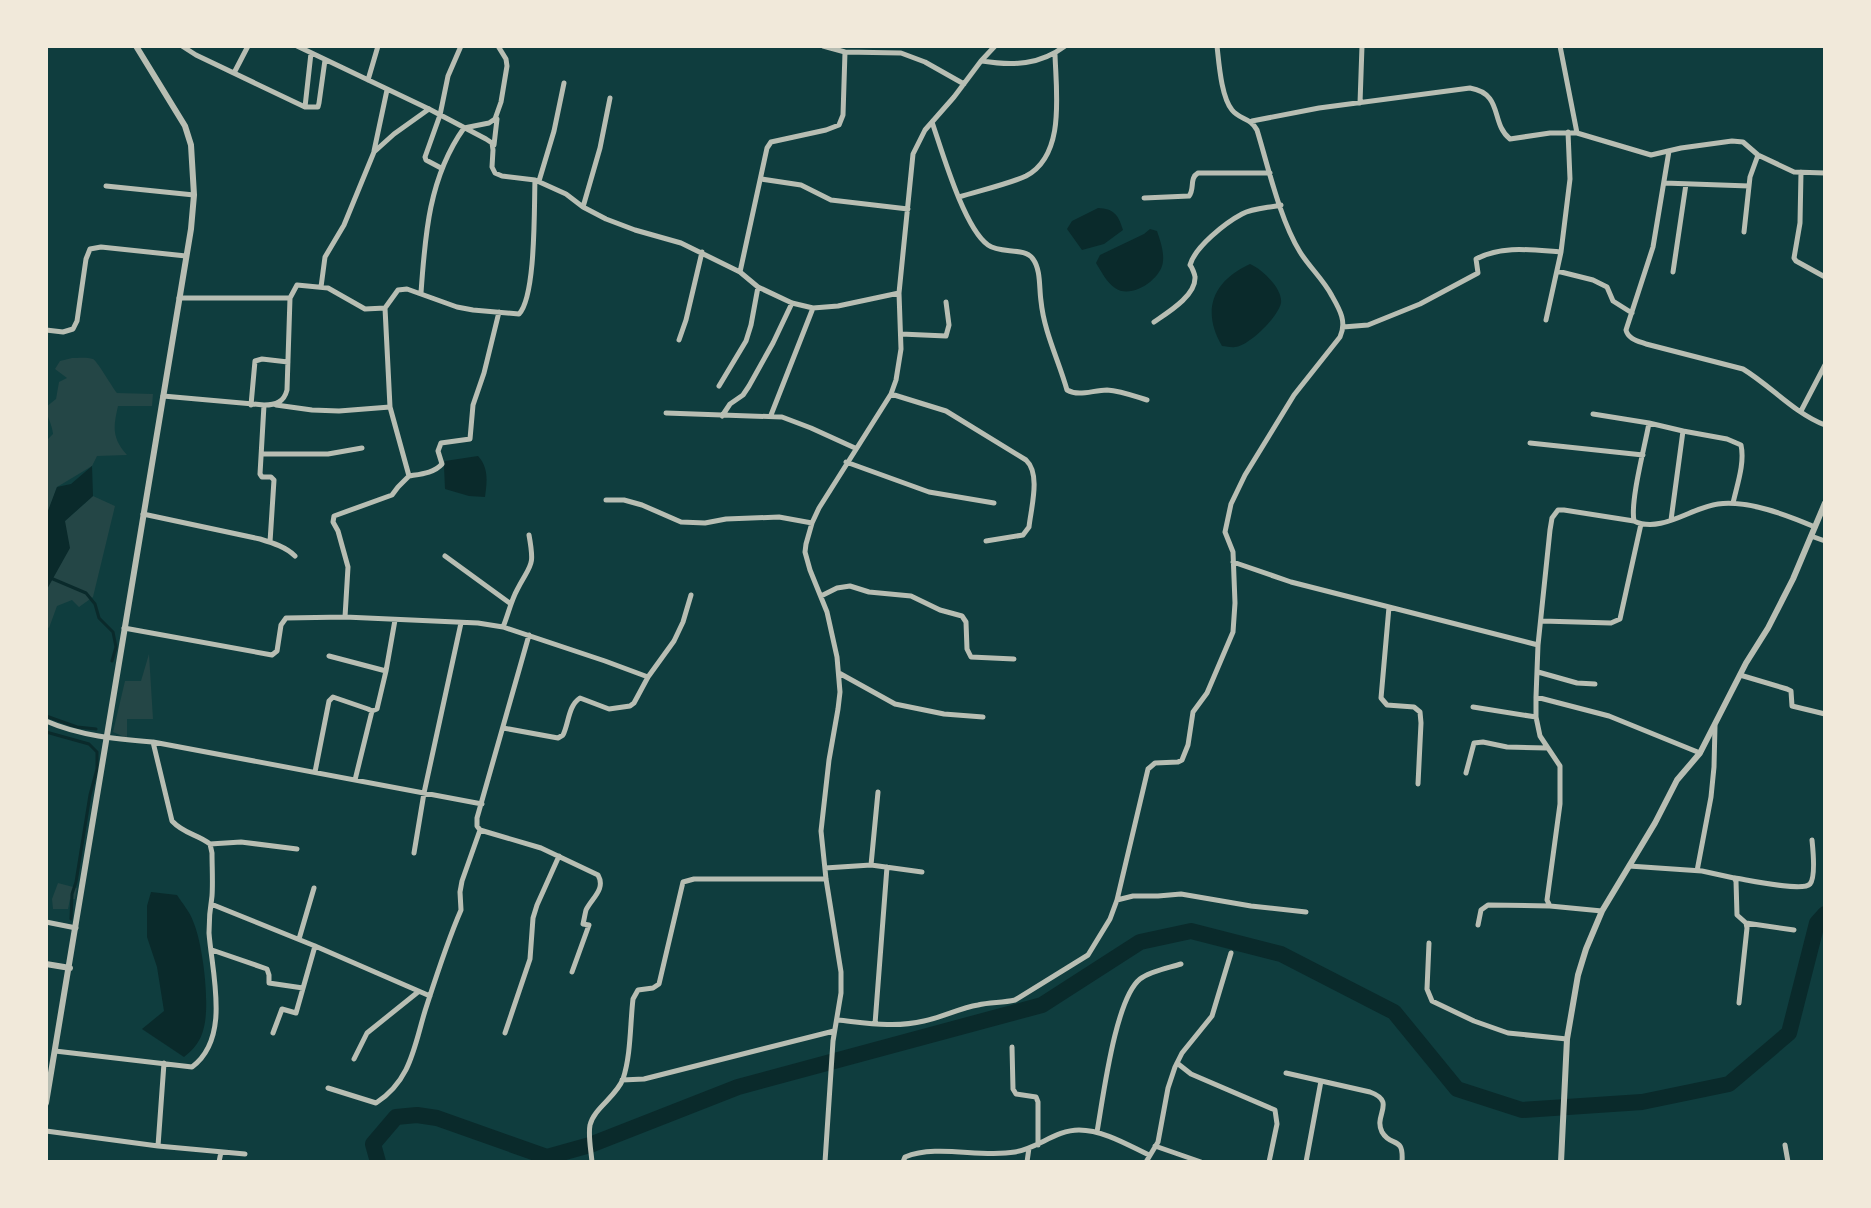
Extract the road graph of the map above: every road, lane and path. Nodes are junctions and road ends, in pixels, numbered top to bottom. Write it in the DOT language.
graph roads {
  1 [pos="136,46"];
  2 [pos="182,46"];
  3 [pos="248,46"];
  4 [pos="297,46"];
  5 [pos="378,46"];
  6 [pos="461,46"];
  7 [pos="498,46"];
  8 [pos="823,46"];
  9 [pos="995,46"];
  10 [pos="1065,46"];
  11 [pos="1217,46"];
  12 [pos="1362,46"];
  13 [pos="1560,46"];
  14 [pos="880,49"];
  15 [pos="845,52"];
  16 [pos="311,53"];
  17 [pos="1055,54"];
  18 [pos="325,60"];
  19 [pos="981,61"];
  20 [pos="234,73"];
  21 [pos="368,80"];
  22 [pos="564,83"];
  23 [pos="964,84"];
  24 [pos="387,90"];
  25 [pos="610,98"];
  26 [pos="1360,103"];
  27 [pos="305,107"];
  28 [pos="429,109"];
  29 [pos="498,110"];
  30 [pos="440,115"];
  31 [pos="932,121"];
  32 [pos="1252,121"];
  33 [pos="464,128"];
  34 [pos="1568,132"];
  35 [pos="1577,133"];
  36 [pos="493,150"];
  37 [pos="1669,151"];
  38 [pos="374,152"];
  39 [pos="1758,155"];
  40 [pos="441,168"];
  41 [pos="1801,172"];
  42 [pos="1270,173"];
  43 [pos="1825,173"];
  44 [pos="761,179"];
  45 [pos="537,181"];
  46 [pos="1664,183"];
  47 [pos="1686,184"];
  48 [pos="106,186"];
  49 [pos="1749,186"];
  50 [pos="194,195"];
  51 [pos="959,197"];
  52 [pos="1144,198"];
  53 [pos="1281,205"];
  54 [pos="583,207"];
  55 [pos="908,209"];
  56 [pos="1744,232"];
  57 [pos="702,252"];
  58 [pos="1561,252"];
  59 [pos="186,256"];
  60 [pos="1557,271"];
  61 [pos="740,272"];
  62 [pos="1673,272"];
  63 [pos="1825,277"];
  64 [pos="321,287"];
  65 [pos="758,287"];
  66 [pos="421,293"];
  67 [pos="899,293"];
  68 [pos="179,298"];
  69 [pos="290,298"];
  70 [pos="946,302"];
  71 [pos="792,303"];
  72 [pos="385,308"];
  73 [pos="813,308"];
  74 [pos="499,312"];
  75 [pos="1632,313"];
  76 [pos="1546,320"];
  77 [pos="1154,322"];
  78 [pos="1343,327"];
  79 [pos="46,330"];
  80 [pos="901,334"];
  81 [pos="679,340"];
  82 [pos="288,362"];
  83 [pos="1825,365"];
  84 [pos="719,386"];
  85 [pos="891,394"];
  86 [pos="163,396"];
  87 [pos="1147,400"];
  88 [pos="251,405"];
  89 [pos="264,405"];
  90 [pos="275,405"];
  91 [pos="390,407"];
  92 [pos="1801,411"];
  93 [pos="666,413"];
  94 [pos="1593,414"];
  95 [pos="722,416"];
  96 [pos="771,416"];
  97 [pos="1649,423"];
  98 [pos="1825,425"];
  99 [pos="1683,431"];
  100 [pos="1530,443"];
  101 [pos="362,448"];
  102 [pos="855,448"];
  103 [pos="262,454"];
  104 [pos="1643,455"];
  105 [pos="846,462"];
  106 [pos="409,476"];
  107 [pos="606,500"];
  108 [pos="994,503"];
  109 [pos="1825,503"];
  110 [pos="1733,504"];
  111 [pos="143,514"];
  112 [pos="1671,520"];
  113 [pos="812,523"];
  114 [pos="1638,523"];
  115 [pos="1815,527"];
  116 [pos="529,535"];
  117 [pos="1811,536"];
  118 [pos="986,541"];
  119 [pos="1825,541"];
  120 [pos="270,542"];
  121 [pos="295,556"];
  122 [pos="445,556"];
  123 [pos="1233,562"];
  124 [pos="691,595"];
  125 [pos="821,596"];
  126 [pos="511,604"];
  127 [pos="1389,607"];
  128 [pos="345,617"];
  129 [pos="395,620"];
  130 [pos="1542,621"];
  131 [pos="461,623"];
  132 [pos="503,627"];
  133 [pos="124,628"];
  134 [pos="529,635"];
  135 [pos="1538,645"];
  136 [pos="329,656"];
  137 [pos="1014,659"];
  138 [pos="386,671"];
  139 [pos="1538,672"];
  140 [pos="839,673"];
  141 [pos="1740,675"];
  142 [pos="648,677"];
  143 [pos="1595,684"];
  144 [pos="1536,697"];
  145 [pos="1473,707"];
  146 [pos="372,711"];
  147 [pos="1825,714"];
  148 [pos="983,717"];
  149 [pos="1536,717"];
  150 [pos="46,721"];
  151 [pos="1715,726"];
  152 [pos="503,728"];
  153 [pos="106,738"];
  154 [pos="153,742"];
  155 [pos="1547,748"];
  156 [pos="1700,753"];
  157 [pos="315,772"];
  158 [pos="1466,773"];
  159 [pos="355,780"];
  160 [pos="1418,784"];
  161 [pos="878,792"];
  162 [pos="424,793"];
  163 [pos="482,804"];
  164 [pos="480,830"];
  165 [pos="1812,840"];
  166 [pos="210,844"];
  167 [pos="297,849"];
  168 [pos="414,853"];
  169 [pos="559,856"];
  170 [pos="871,865"];
  171 [pos="1629,866"];
  172 [pos="887,867"];
  173 [pos="825,868"];
  174 [pos="1697,871"];
  175 [pos="922,872"];
  176 [pos="1734,878"];
  177 [pos="826,879"];
  178 [pos="314,888"];
  179 [pos="1117,900"];
  180 [pos="211,904"];
  181 [pos="1550,906"];
  182 [pos="1602,911"];
  183 [pos="1306,912"];
  184 [pos="46,922"];
  185 [pos="1746,923"];
  186 [pos="1478,925"];
  187 [pos="76,928"];
  188 [pos="1794,930"];
  189 [pos="299,939"];
  190 [pos="1429,943"];
  191 [pos="315,946"];
  192 [pos="211,950"];
  193 [pos="1231,953"];
  194 [pos="46,964"];
  195 [pos="1181,964"];
  196 [pos="70,968"];
  197 [pos="572,972"];
  198 [pos="303,988"];
  199 [pos="418,992"];
  200 [pos="430,996"];
  201 [pos="1739,1003"];
  202 [pos="838,1020"];
  203 [pos="875,1024"];
  204 [pos="835,1031"];
  205 [pos="273,1033"];
  206 [pos="505,1033"];
  207 [pos="1567,1039"];
  208 [pos="1012,1047"];
  209 [pos="55,1051"];
  210 [pos="354,1059"];
  211 [pos="164,1063"];
  212 [pos="1177,1063"];
  213 [pos="1286,1073"];
  214 [pos="622,1080"];
  215 [pos="1321,1081"];
  216 [pos="328,1088"];
  217 [pos="46,1103"];
  218 [pos="46,1131"];
  219 [pos="1097,1132"];
  220 [pos="1038,1145"];
  221 [pos="1785,1145"];
  222 [pos="158,1146"];
  223 [pos="1155,1146"];
  224 [pos="1029,1148"];
  225 [pos="221,1152"];
  226 [pos="245,1154"];
  227 [pos="1149,1155"];
  228 [pos="219,1162"];
  229 [pos="592,1162"];
  230 [pos="825,1162"];
  231 [pos="903,1162"];
  232 [pos="1027,1162"];
  233 [pos="1146,1162"];
  234 [pos="1201,1162"];
  235 [pos="1269,1162"];
  236 [pos="1306,1162"];
  237 [pos="1402,1162"];
  238 [pos="1561,1162"];
  239 [pos="1788,1162"];
  1 -- 50 [label="street"];
  2 -- 20 [label="street"];
  3 -- 20 [label="street"];
  4 -- 16 [label="street"];
  5 -- 21 [label="street"];
  6 -- 30 [label="street"];
  7 -- 29 [label="street"];
  8 -- 15 [label="street"];
  9 -- 19 [label="street"];
  10 -- 17 [label="street"];
  11 -- 32 [label="street"];
  12 -- 26 [label="street"];
  13 -- 35 [label="street"];
  14 -- 15 [label="street"];
  14 -- 23 [label="street"];
  15 -- 44 [label="street"];
  16 -- 18 [label="street"];
  16 -- 27 [label="street"];
  17 -- 19 [label="street"];
  17 -- 51 [label="street"];
  18 -- 21 [label="street"];
  18 -- 27 [label="street"];
  19 -- 23 [label="street"];
  20 -- 27 [label="street"];
  21 -- 24 [label="street"];
  22 -- 45 [label="street"];
  23 -- 31 [label="street"];
  24 -- 28 [label="street"];
  24 -- 38 [label="street"];
  25 -- 54 [label="street"];
  26 -- 32 [label="street"];
  26 -- 34 [label="street"];
  28 -- 30 [label="street"];
  28 -- 38 [label="street"];
  29 -- 33 [label="street"];
  29 -- 36 [label="street"];
  30 -- 33 [label="street"];
  30 -- 40 [label="street"];
  31 -- 51 [label="street"];
  31 -- 55 [label="street"];
  32 -- 42 [label="street"];
  33 -- 36 [label="street"];
  33 -- 40 [label="street"];
  34 -- 35 [label="street"];
  34 -- 58 [label="street"];
  35 -- 37 [label="street"];
  36 -- 45 [label="street"];
  37 -- 39 [label="street"];
  37 -- 46 [label="street"];
  38 -- 64 [label="street"];
  39 -- 41 [label="street"];
  39 -- 49 [label="street"];
  40 -- 66 [label="street"];
  41 -- 43 [label="street"];
  41 -- 63 [label="street"];
  42 -- 52 [label="street"];
  42 -- 53 [label="street"];
  44 -- 55 [label="street"];
  44 -- 61 [label="street"];
  45 -- 54 [label="street"];
  45 -- 74 [label="street"];
  46 -- 47 [label="street"];
  46 -- 75 [label="street"];
  47 -- 49 [label="street"];
  47 -- 62 [label="street"];
  48 -- 50 [label="street"];
  49 -- 56 [label="street"];
  50 -- 59 [label="street"];
  51 -- 87 [label="street"];
  53 -- 77 [label="street"];
  53 -- 78 [label="street"];
  54 -- 57 [label="street"];
  55 -- 67 [label="street"];
  57 -- 61 [label="street"];
  57 -- 81 [label="street"];
  58 -- 60 [label="street"];
  58 -- 78 [label="street"];
  59 -- 68 [label="street"];
  59 -- 79 [label="street"];
  60 -- 75 [label="street"];
  60 -- 76 [label="street"];
  61 -- 65 [label="street"];
  64 -- 69 [label="street"];
  64 -- 72 [label="street"];
  65 -- 71 [label="street"];
  65 -- 84 [label="street"];
  66 -- 72 [label="street"];
  66 -- 74 [label="street"];
  67 -- 73 [label="street"];
  67 -- 80 [label="street"];
  68 -- 69 [label="street"];
  68 -- 86 [label="street"];
  69 -- 82 [label="street"];
  70 -- 80 [label="street"];
  71 -- 73 [label="street"];
  71 -- 95 [label="street"];
  72 -- 91 [label="street"];
  73 -- 96 [label="street"];
  74 -- 106 [label="street"];
  75 -- 92 [label="street"];
  78 -- 123 [label="street"];
  80 -- 85 [label="street"];
  82 -- 88 [label="street"];
  82 -- 90 [label="street"];
  83 -- 92 [label="street"];
  85 -- 102 [label="street"];
  85 -- 118 [label="street"];
  86 -- 88 [label="street"];
  86 -- 111 [label="street"];
  88 -- 89 [label="street"];
  89 -- 90 [label="street"];
  89 -- 103 [label="street"];
  90 -- 91 [label="street"];
  91 -- 106 [label="street"];
  92 -- 98 [label="street"];
  93 -- 95 [label="street"];
  94 -- 97 [label="street"];
  95 -- 96 [label="street"];
  96 -- 102 [label="street"];
  97 -- 99 [label="street"];
  97 -- 104 [label="street"];
  99 -- 110 [label="street"];
  99 -- 112 [label="street"];
  100 -- 104 [label="street"];
  101 -- 103 [label="street"];
  102 -- 105 [label="street"];
  103 -- 120 [label="street"];
  104 -- 114 [label="street"];
  105 -- 108 [label="street"];
  105 -- 113 [label="street"];
  106 -- 128 [label="street"];
  107 -- 113 [label="street"];
  109 -- 115 [label="street"];
  110 -- 112 [label="street"];
  110 -- 115 [label="street"];
  111 -- 120 [label="street"];
  111 -- 133 [label="street"];
  112 -- 114 [label="street"];
  113 -- 125 [label="street"];
  114 -- 130 [label="street"];
  114 -- 130 [label="street"];
  115 -- 117 [label="street"];
  116 -- 126 [label="street"];
  117 -- 119 [label="street"];
  117 -- 141 [label="street"];
  120 -- 121 [label="street"];
  122 -- 126 [label="street"];
  123 -- 127 [label="street"];
  123 -- 179 [label="street"];
  124 -- 142 [label="street"];
  125 -- 137 [label="street"];
  125 -- 140 [label="street"];
  126 -- 132 [label="street"];
  127 -- 135 [label="street"];
  127 -- 160 [label="street"];
  128 -- 129 [label="street"];
  128 -- 133 [label="street"];
  129 -- 131 [label="street"];
  129 -- 138 [label="street"];
  130 -- 135 [label="street"];
  131 -- 132 [label="street"];
  131 -- 162 [label="street"];
  132 -- 134 [label="street"];
  133 -- 153 [label="street"];
  134 -- 142 [label="street"];
  134 -- 152 [label="street"];
  135 -- 139 [label="street"];
  136 -- 138 [label="street"];
  138 -- 146 [label="street"];
  139 -- 143 [label="street"];
  139 -- 144 [label="street"];
  140 -- 148 [label="street"];
  140 -- 173 [label="street"];
  141 -- 147 [label="street"];
  141 -- 151 [label="street"];
  142 -- 152 [label="street"];
  144 -- 149 [label="street"];
  144 -- 156 [label="street"];
  145 -- 149 [label="street"];
  146 -- 157 [label="street"];
  146 -- 159 [label="street"];
  149 -- 155 [label="street"];
  150 -- 153 [label="street"];
  151 -- 156 [label="street"];
  151 -- 174 [label="street"];
  152 -- 163 [label="street"];
  153 -- 154 [label="street"];
  153 -- 187 [label="street"];
  154 -- 157 [label="street"];
  154 -- 166 [label="street"];
  155 -- 158 [label="street"];
  155 -- 181 [label="street"];
  156 -- 171 [label="street"];
  157 -- 159 [label="street"];
  159 -- 162 [label="street"];
  161 -- 170 [label="street"];
  162 -- 163 [label="street"];
  162 -- 168 [label="street"];
  163 -- 164 [label="street"];
  164 -- 169 [label="street"];
  164 -- 200 [label="street"];
  165 -- 176 [label="street"];
  166 -- 167 [label="street"];
  166 -- 180 [label="street"];
  169 -- 197 [label="street"];
  169 -- 206 [label="street"];
  170 -- 172 [label="street"];
  170 -- 173 [label="street"];
  171 -- 174 [label="street"];
  171 -- 182 [label="street"];
  172 -- 175 [label="street"];
  172 -- 203 [label="street"];
  173 -- 177 [label="street"];
  174 -- 176 [label="street"];
  176 -- 185 [label="street"];
  177 -- 202 [label="street"];
  177 -- 214 [label="street"];
  178 -- 189 [label="street"];
  179 -- 183 [label="street"];
  179 -- 203 [label="street"];
  180 -- 189 [label="street"];
  180 -- 192 [label="street"];
  181 -- 182 [label="street"];
  181 -- 186 [label="street"];
  182 -- 207 [label="street"];
  184 -- 187 [label="street"];
  185 -- 188 [label="street"];
  185 -- 201 [label="street"];
  187 -- 196 [label="street"];
  189 -- 191 [label="street"];
  190 -- 207 [label="street"];
  191 -- 198 [label="street"];
  191 -- 199 [label="street"];
  192 -- 198 [label="street"];
  192 -- 211 [label="street"];
  193 -- 212 [label="street"];
  194 -- 196 [label="street"];
  195 -- 219 [label="street"];
  196 -- 209 [label="street"];
  198 -- 205 [label="street"];
  199 -- 200 [label="street"];
  199 -- 210 [label="street"];
  200 -- 216 [label="street"];
  202 -- 203 [label="street"];
  202 -- 204 [label="street"];
  204 -- 214 [label="street"];
  204 -- 230 [label="street"];
  207 -- 238 [label="street"];
  208 -- 220 [label="street"];
  209 -- 211 [label="street"];
  209 -- 217 [label="street"];
  211 -- 222 [label="street"];
  212 -- 223 [label="street"];
  212 -- 235 [label="street"];
  213 -- 215 [label="street"];
  214 -- 229 [label="street"];
  215 -- 236 [label="street"];
  215 -- 237 [label="street"];
  218 -- 222 [label="street"];
  219 -- 220 [label="street"];
  219 -- 227 [label="street"];
  220 -- 224 [label="street"];
  221 -- 239 [label="street"];
  222 -- 225 [label="street"];
  223 -- 227 [label="street"];
  223 -- 234 [label="street"];
  224 -- 231 [label="street"];
  224 -- 232 [label="street"];
  225 -- 226 [label="street"];
  225 -- 228 [label="street"];
  227 -- 233 [label="street"];
}
